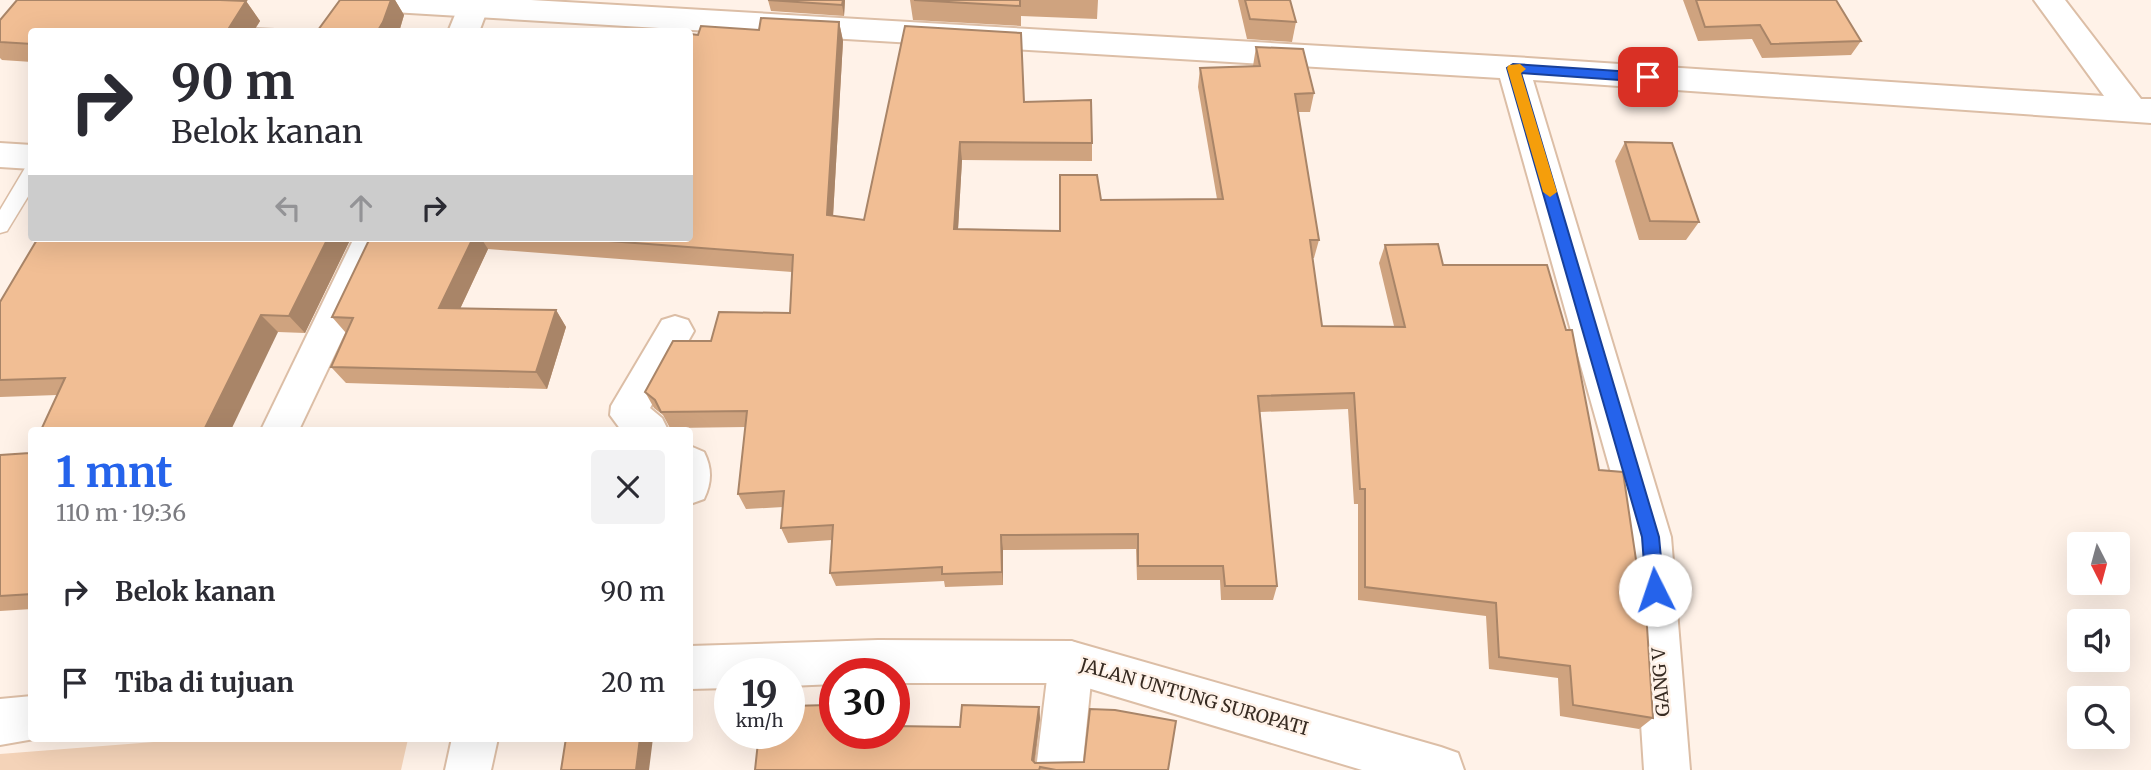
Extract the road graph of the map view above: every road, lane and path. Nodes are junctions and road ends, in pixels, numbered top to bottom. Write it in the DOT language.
graph roads {
  1 [pos="359,0"];
  2 [pos="2049,0"];
  3 [pos="471,13"];
  4 [pos="1513,68"];
  5 [pos="2141,110"];
  6 [pos="0,155"];
  7 [pos="28,157"];
  8 [pos="28,180"];
  9 [pos="0,226"];
  10 [pos="371,242"];
  11 [pos="675,331"];
  12 [pos="281,427"];
  13 [pos="644,427"];
  14 [pos="1072,662"];
  15 [pos="693,668"];
  16 [pos="28,719"];
  17 [pos="0,722"];
  18 [pos="474,742"];
  19 [pos="468,770"];
  20 [pos="1059,770"];
  21 [pos="1441,770"];
  22 [pos="1667,770"];
  1 -- 3 [label="street"];
  2 -- 5 [label="street"];
  3 -- 4 [label="street"];
  4 -- 5 [label="street"];
  4 -- 22 [label="street, GANG V"];
  6 -- 7 [label="street"];
  8 -- 9 [label="lane"];
  10 -- 12 [label="street"];
  11 -- 13 [label="street"];
  14 -- 15 [label="street, JALAN UNTUNG SUROPATI"];
  14 -- 20 [label="street"];
  14 -- 21 [label="street, JALAN UNTUNG SUROPATI"];
  16 -- 17 [label="street"];
  18 -- 19 [label="street"];
}
